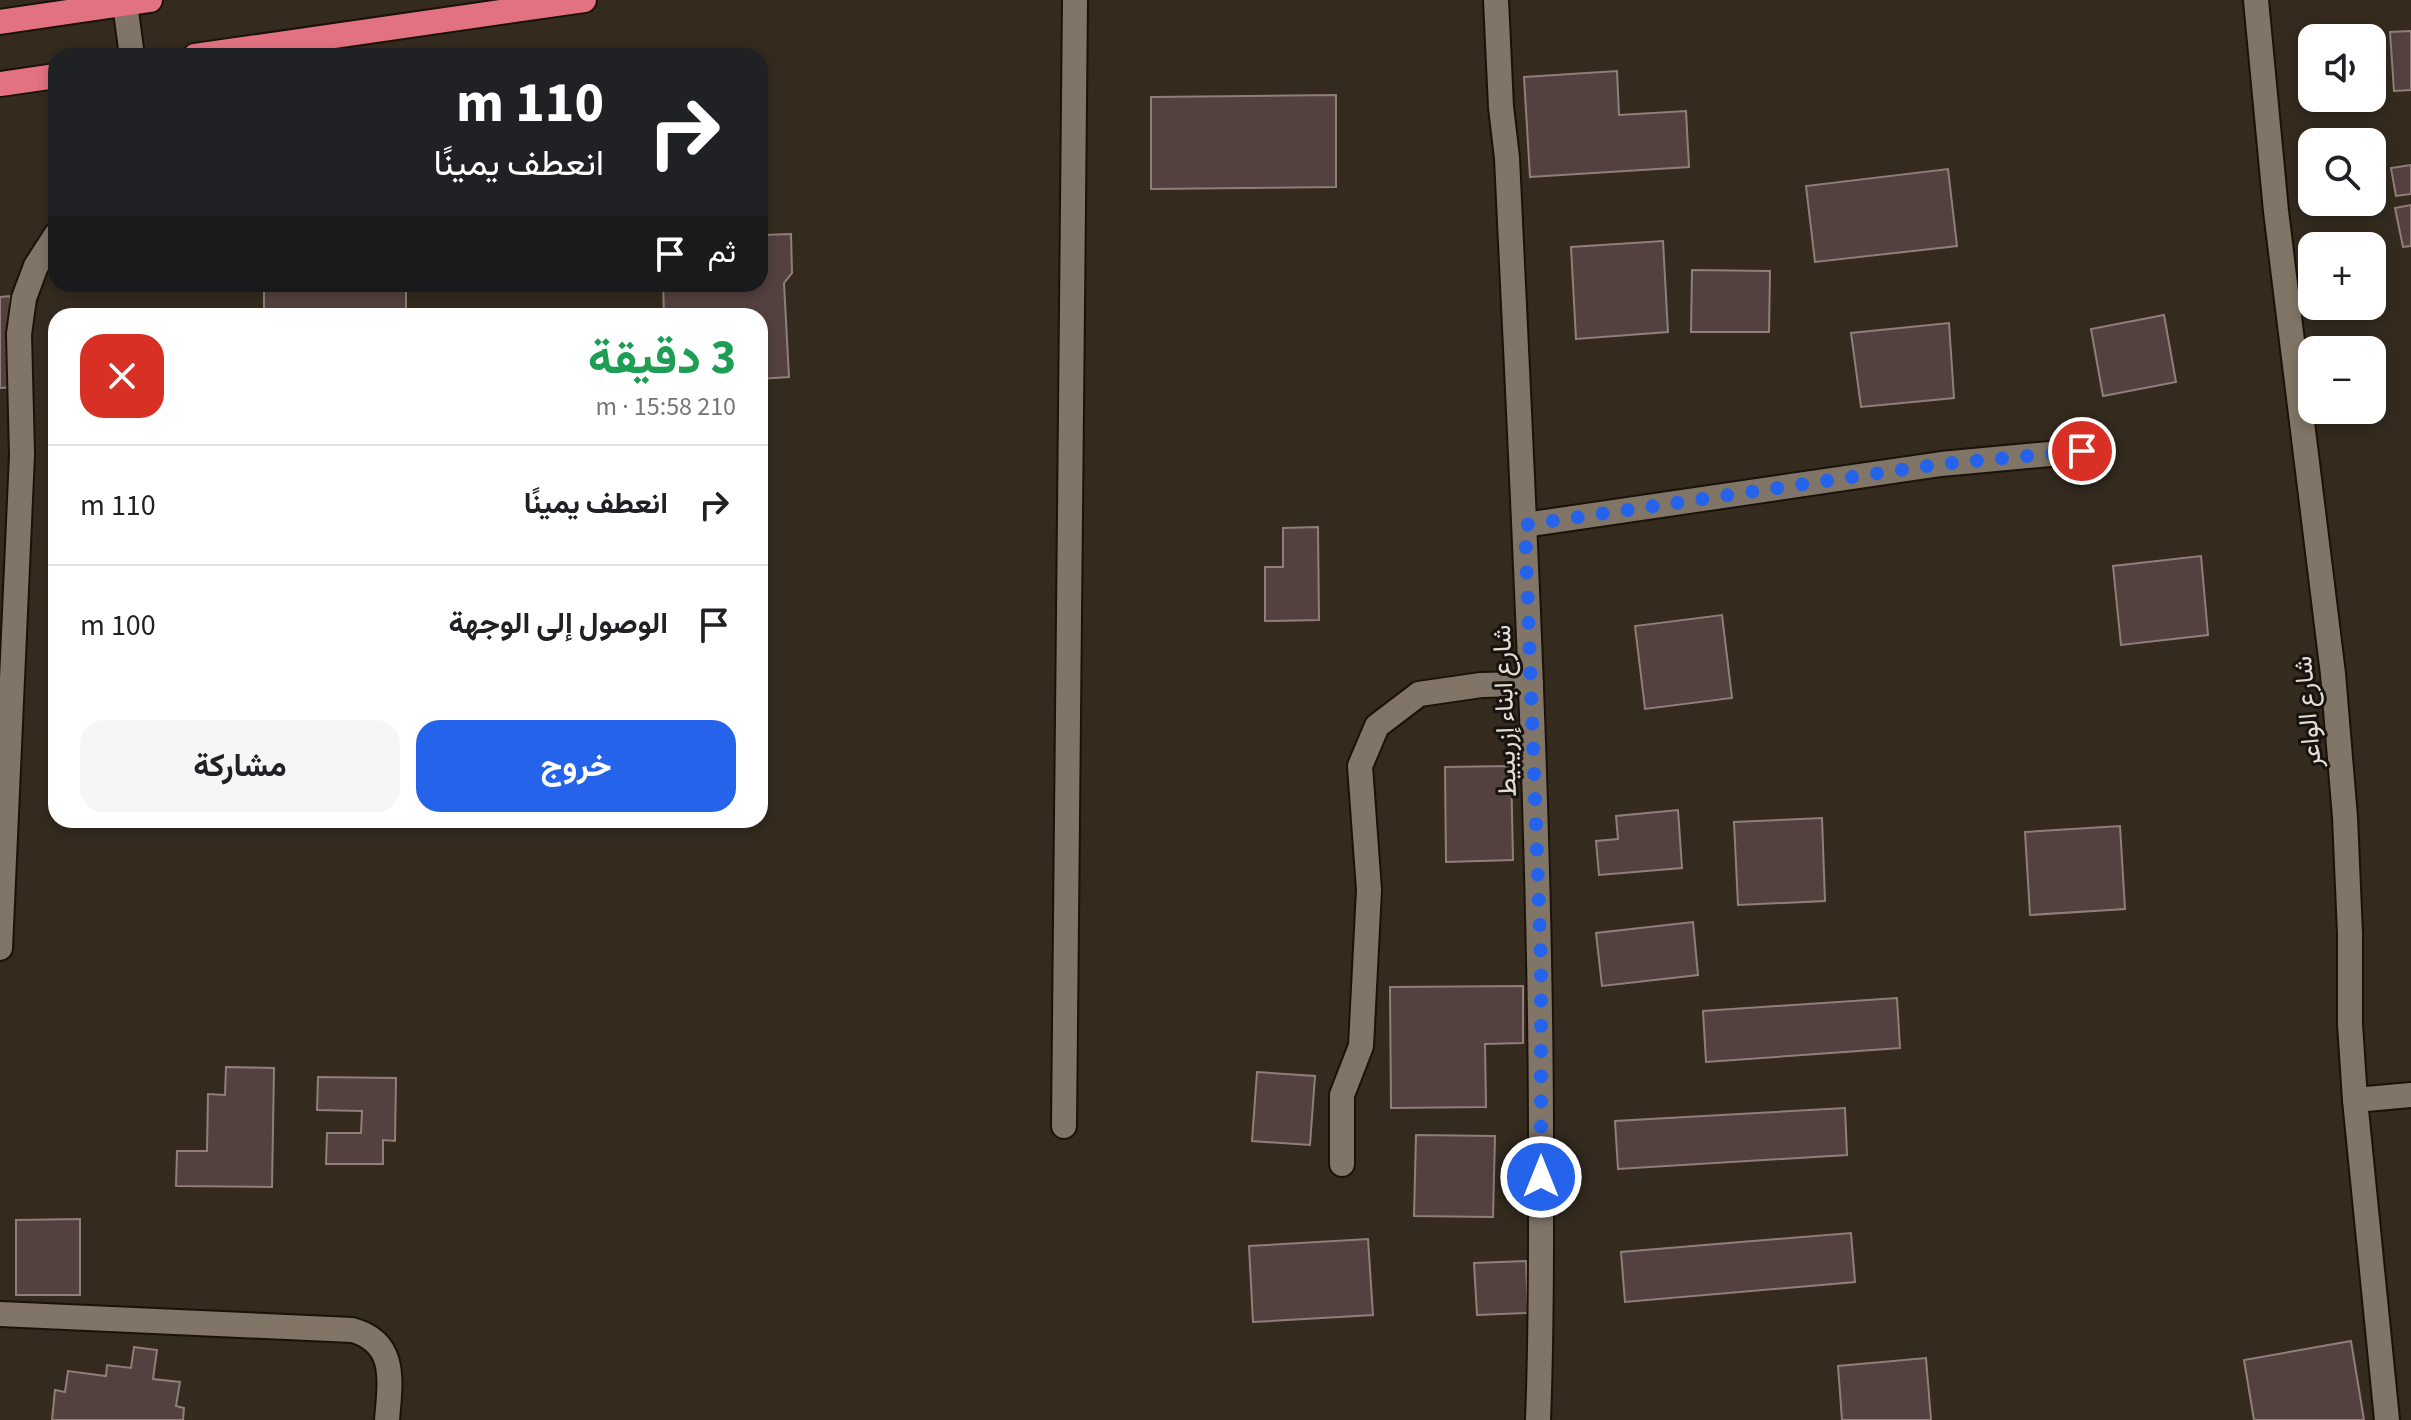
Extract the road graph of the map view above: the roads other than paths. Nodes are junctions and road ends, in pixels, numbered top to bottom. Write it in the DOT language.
graph roads {
  1 [pos="150,0"];
  2 [pos="584,0"];
  3 [pos="1075,0"];
  4 [pos="1496,0"];
  5 [pos="2256,0"];
  6 [pos="125,4"];
  7 [pos="0,22"];
  8 [pos="131,48"];
  9 [pos="251,48"];
  10 [pos="48,77"];
  11 [pos="0,84"];
  12 [pos="48,247"];
  13 [pos="2082,451"];
  14 [pos="1525,525"];
  15 [pos="1531,684"];
  16 [pos="1,905"];
  17 [pos="0,948"];
  18 [pos="2411,1095"];
  19 [pos="2355,1100"];
  20 [pos="1064,1126"];
  21 [pos="1342,1164"];
  22 [pos="0,1314"];
  23 [pos="387,1420"];
  24 [pos="1538,1420"];
  25 [pos="2387,1420"];
  1 -- 6 [label="highway"];
  2 -- 9 [label="highway"];
  3 -- 20 [label="street"];
  4 -- 14 [label="street, شارع ابناء إزريبيط"];
  5 -- 19 [label="street, شارع الواعر"];
  6 -- 7 [label="highway"];
  6 -- 8 [label="street"];
  10 -- 11 [label="highway"];
  12 -- 16 [label="street"];
  13 -- 14 [label="street"];
  14 -- 15 [label="street, شارع ابناء إزريبيط"];
  15 -- 21 [label="street"];
  15 -- 24 [label="street, شارع ابناء إزريبيط"];
  16 -- 17 [label="street"];
  18 -- 19 [label="street"];
  19 -- 25 [label="street, شارع الواعر"];
  22 -- 23 [label="street"];
}
